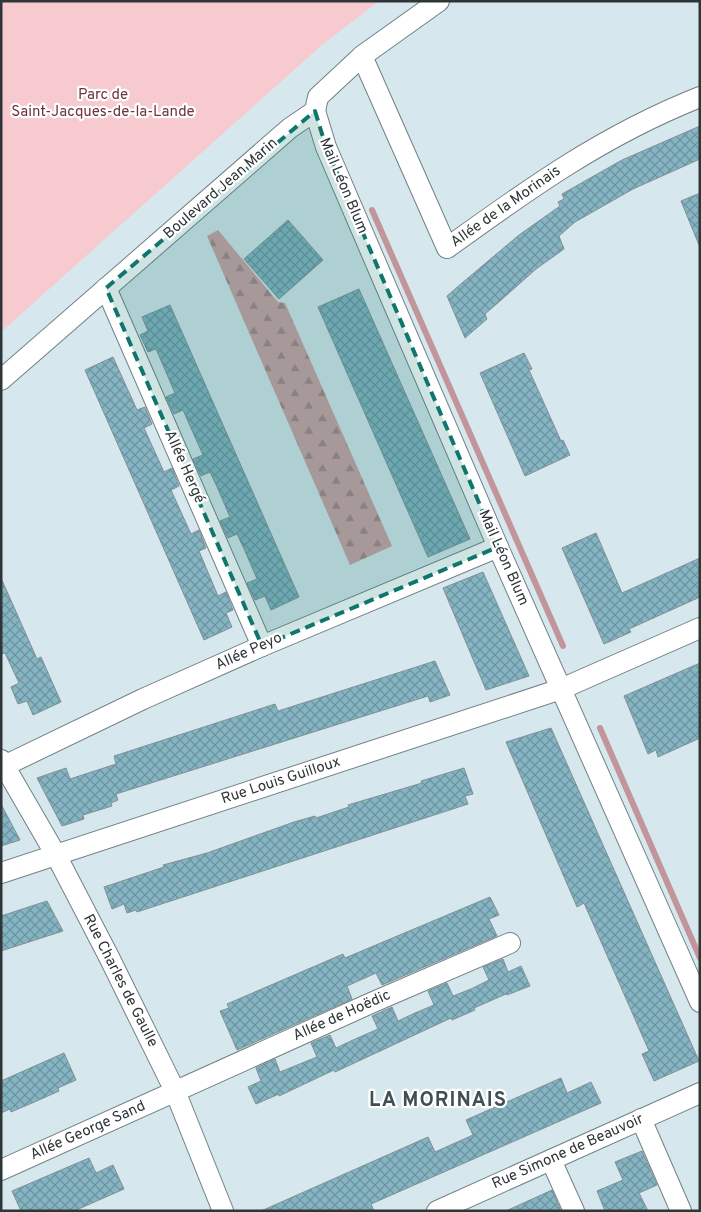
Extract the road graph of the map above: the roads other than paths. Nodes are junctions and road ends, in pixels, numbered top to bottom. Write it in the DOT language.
graph roads {
  1 [pos="440,1"];
  2 [pos="362,56"];
  3 [pos="700,97"];
  4 [pos="315,111"];
  5 [pos="106,288"];
  6 [pos="1,380"];
  7 [pos="498,547"];
  8 [pos="700,628"];
  9 [pos="262,646"];
  10 [pos="561,688"];
  11 [pos="3,763"];
  12 [pos="56,855"];
  13 [pos="1,873"];
  14 [pos="510,943"];
  15 [pos="700,1002"];
  16 [pos="175,1091"];
  17 [pos="700,1093"];
  18 [pos="641,1120"];
  19 [pos="551,1160"];
  20 [pos="1,1170"];
  21 [pos="464,1205"];
  22 [pos="223,1211"];
  23 [pos="436,1211"];
  24 [pos="574,1211"];
  25 [pos="681,1211"];
  1 -- 2 [label="street, Boulevard Jean Marin"];
  2 -- 3 [label="street, Allée de la Morinais"];
  2 -- 4 [label="street, Boulevard Jean Marin"];
  4 -- 5 [label="street, Boulevard Jean Marin"];
  4 -- 7 [label="street, Mail Léon Blum"];
  5 -- 6 [label="street, Boulevard Jean Marin"];
  5 -- 9 [label="street, Allée Hergé"];
  7 -- 9 [label="street, Allée Peyo"];
  7 -- 10 [label="street, Mail Léon Blum"];
  8 -- 10 [label="street, Rue Louis Guilloux"];
  9 -- 11 [label="street, Allée Peyo"];
  10 -- 12 [label="street, Rue Louis Guilloux"];
  10 -- 15 [label="street, Mail Léon Blum"];
  11 -- 12 [label="street, Rue Charles de Gaulle"];
  12 -- 13 [label="street, Rue Louis Guilloux"];
  12 -- 16 [label="street, Rue Charles de Gaulle"];
  14 -- 16 [label="street, Allée de Hoëdic"];
  16 -- 20 [label="street, Allée George Sand"];
  16 -- 22 [label="street, Rue Charles de Gaulle"];
  17 -- 18 [label="street, Rue Simone de Beauvoir"];
  18 -- 19 [label="street, Rue Simone de Beauvoir"];
  18 -- 25 [label="street"];
  19 -- 21 [label="street, Rue Simone de Beauvoir"];
  19 -- 24 [label="street"];
  21 -- 23 [label="street, Rue Simone de Beauvoir"];
}
